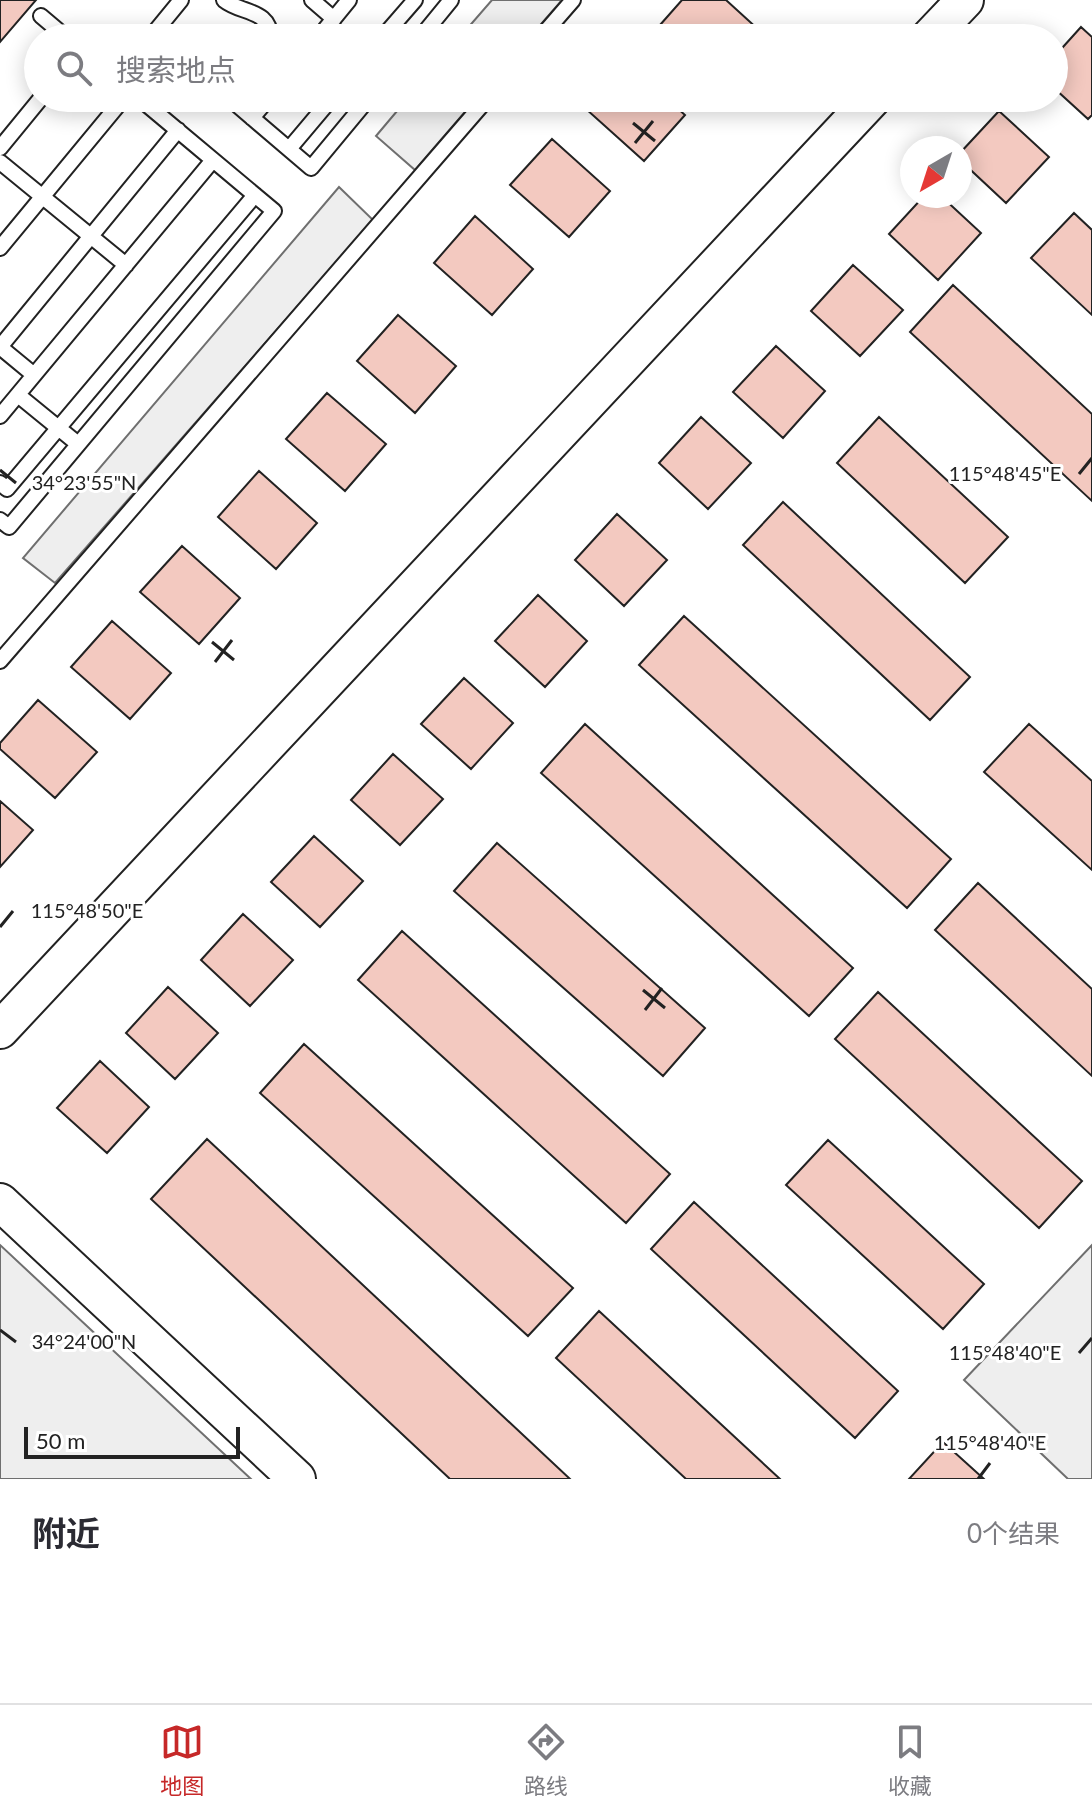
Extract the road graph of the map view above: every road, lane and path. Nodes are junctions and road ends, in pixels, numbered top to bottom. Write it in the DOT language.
graph roads {
  1 [pos="181,0"];
  2 [pos="224,0"];
  3 [pos="312,0"];
  4 [pos="349,0"];
  5 [pos="415,0"];
  6 [pos="451,0"];
  7 [pos="573,0"];
  8 [pos="965,0"];
  9 [pos="41,16"];
  10 [pos="334,19"];
  11 [pos="50,24"];
  12 [pos="161,24"];
  13 [pos="268,24"];
  14 [pos="330,24"];
  15 [pos="394,24"];
  16 [pos="431,24"];
  17 [pos="552,24"];
  18 [pos="942,24"];
  19 [pos="30,112"];
  20 [pos="112,112"];
  21 [pos="156,112"];
  22 [pos="245,112"];
  23 [pos="257,112"];
  24 [pos="320,112"];
  25 [pos="357,112"];
  26 [pos="476,112"];
  27 [pos="860,112"];
  28 [pos="252,118"];
  29 [pos="178,130"];
  30 [pos="0,148"];
  31 [pos="289,149"];
  32 [pos="213,160"];
  33 [pos="0,162"];
  34 [pos="255,195"];
  35 [pos="42,197"];
  36 [pos="91,236"];
  37 [pos="0,248"];
  38 [pos="126,265"];
  39 [pos="0,347"];
  40 [pos="34,375"];
  41 [pos="18,395"];
  42 [pos="0,416"];
  43 [pos="59,428"];
  44 [pos="78,444"];
  45 [pos="0,483"];
  46 [pos="0,520"];
  47 [pos="0,661"];
  48 [pos="0,1030"];
  49 [pos="0,1202"];
  50 [pos="297,1479"];
  1 -- 12 [label="lane"];
  2 -- 13 [label="lane"];
  3 -- 10 [label="lane"];
  4 -- 10 [label="lane"];
  5 -- 15 [label="lane"];
  6 -- 16 [label="lane"];
  7 -- 17 [label="lane"];
  8 -- 18 [label="main road"];
  9 -- 11 [label="lane"];
  10 -- 14 [label="lane"];
  19 -- 30 [label="lane"];
  20 -- 35 [label="lane"];
  21 -- 29 [label="lane"];
  22 -- 28 [label="lane"];
  23 -- 28 [label="lane"];
  24 -- 31 [label="lane"];
  25 -- 31 [label="lane"];
  26 -- 47 [label="lane"];
  27 -- 48 [label="main road"];
  28 -- 31 [label="lane"];
  29 -- 32 [label="lane"];
  29 -- 36 [label="lane"];
  32 -- 34 [label="lane"];
  32 -- 38 [label="lane"];
  33 -- 35 [label="lane"];
  34 -- 43 [label="lane"];
  34 -- 44 [label="lane"];
  35 -- 36 [label="lane"];
  35 -- 37 [label="lane"];
  36 -- 38 [label="lane"];
  36 -- 39 [label="lane"];
  38 -- 40 [label="lane"];
  39 -- 40 [label="lane"];
  40 -- 41 [label="lane"];
  41 -- 42 [label="lane"];
  41 -- 43 [label="lane"];
  43 -- 44 [label="lane"];
  43 -- 45 [label="lane"];
  44 -- 46 [label="lane"];
  49 -- 50 [label="main road"];
}
